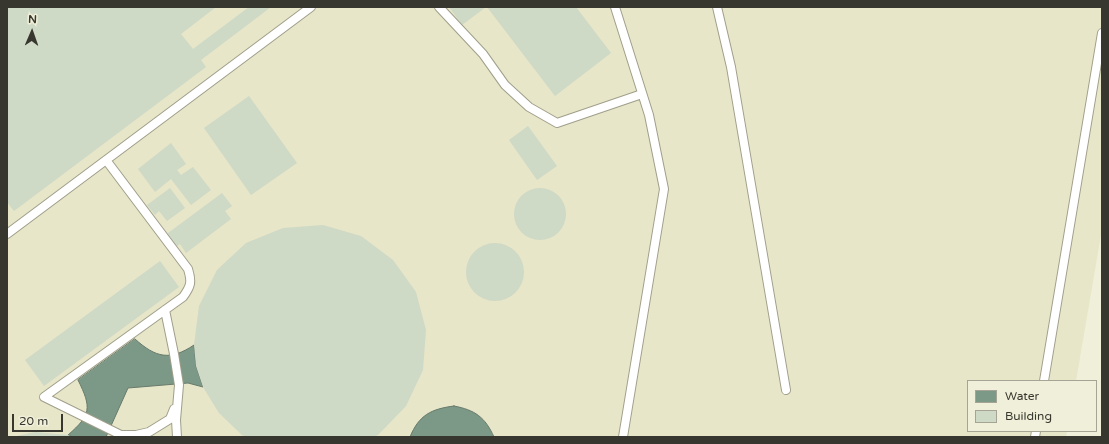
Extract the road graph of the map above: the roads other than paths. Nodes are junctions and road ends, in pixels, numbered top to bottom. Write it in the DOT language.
graph roads {
  1 [pos="311,7"];
  2 [pos="439,7"];
  3 [pos="615,7"];
  4 [pos="717,7"];
  5 [pos="1102,33"];
  6 [pos="642,94"];
  7 [pos="106,160"];
  8 [pos="7,234"];
  9 [pos="165,310"];
  10 [pos="1044,380"];
  11 [pos="786,390"];
  12 [pos="177,402"];
  13 [pos="123,436"];
  14 [pos="177,437"];
  15 [pos="623,437"];
  1 -- 7 [label="lane"];
  2 -- 6 [label="lane"];
  3 -- 6 [label="lane"];
  4 -- 11 [label="lane"];
  5 -- 10 [label="lane"];
  6 -- 15 [label="lane"];
  7 -- 8 [label="lane"];
  7 -- 9 [label="lane"];
  9 -- 12 [label="lane"];
  9 -- 13 [label="lane"];
  12 -- 13 [label="lane"];
  12 -- 14 [label="lane"];
}
